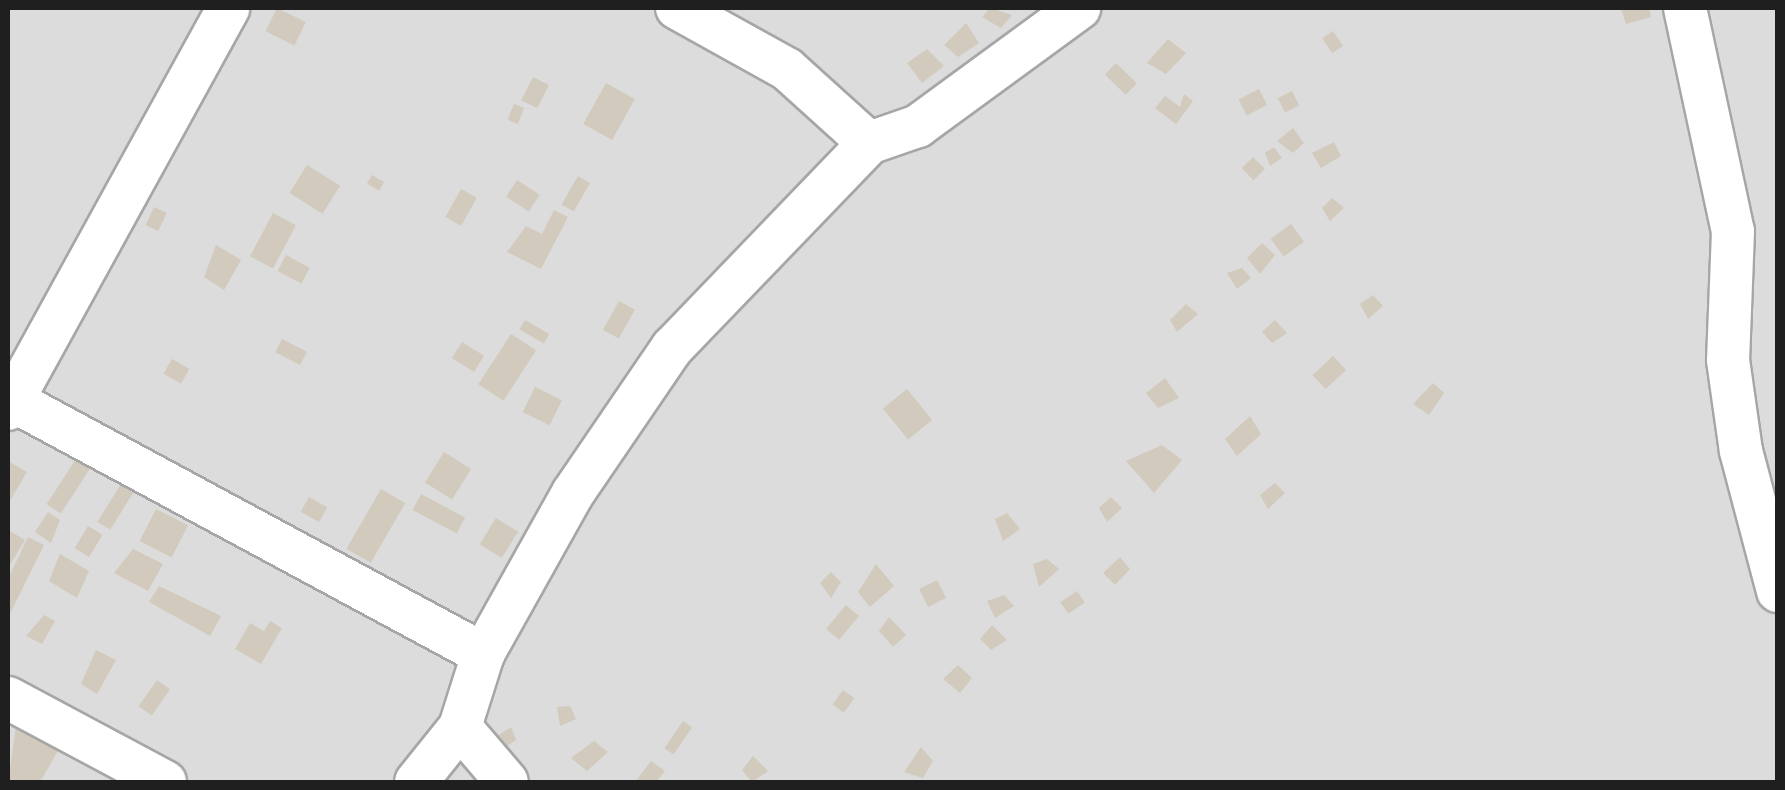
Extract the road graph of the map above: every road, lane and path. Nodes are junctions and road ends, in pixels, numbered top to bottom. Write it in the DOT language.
graph roads {
  1 [pos="228,8"];
  2 [pos="678,8"];
  3 [pos="1079,8"];
  4 [pos="1685,8"];
  5 [pos="868,143"];
  6 [pos="9,402"];
  7 [pos="1778,591"];
  8 [pos="483,654"];
  9 [pos="8,698"];
  10 [pos="460,727"];
  11 [pos="165,782"];
  12 [pos="416,782"];
  13 [pos="507,782"];
  1 -- 6 [label="street"];
  2 -- 5 [label="street"];
  3 -- 5 [label="street"];
  4 -- 7 [label="street"];
  5 -- 8 [label="street"];
  6 -- 8 [label="street"];
  8 -- 10 [label="street"];
  9 -- 11 [label="street"];
  10 -- 12 [label="street"];
  10 -- 13 [label="street"];
}
